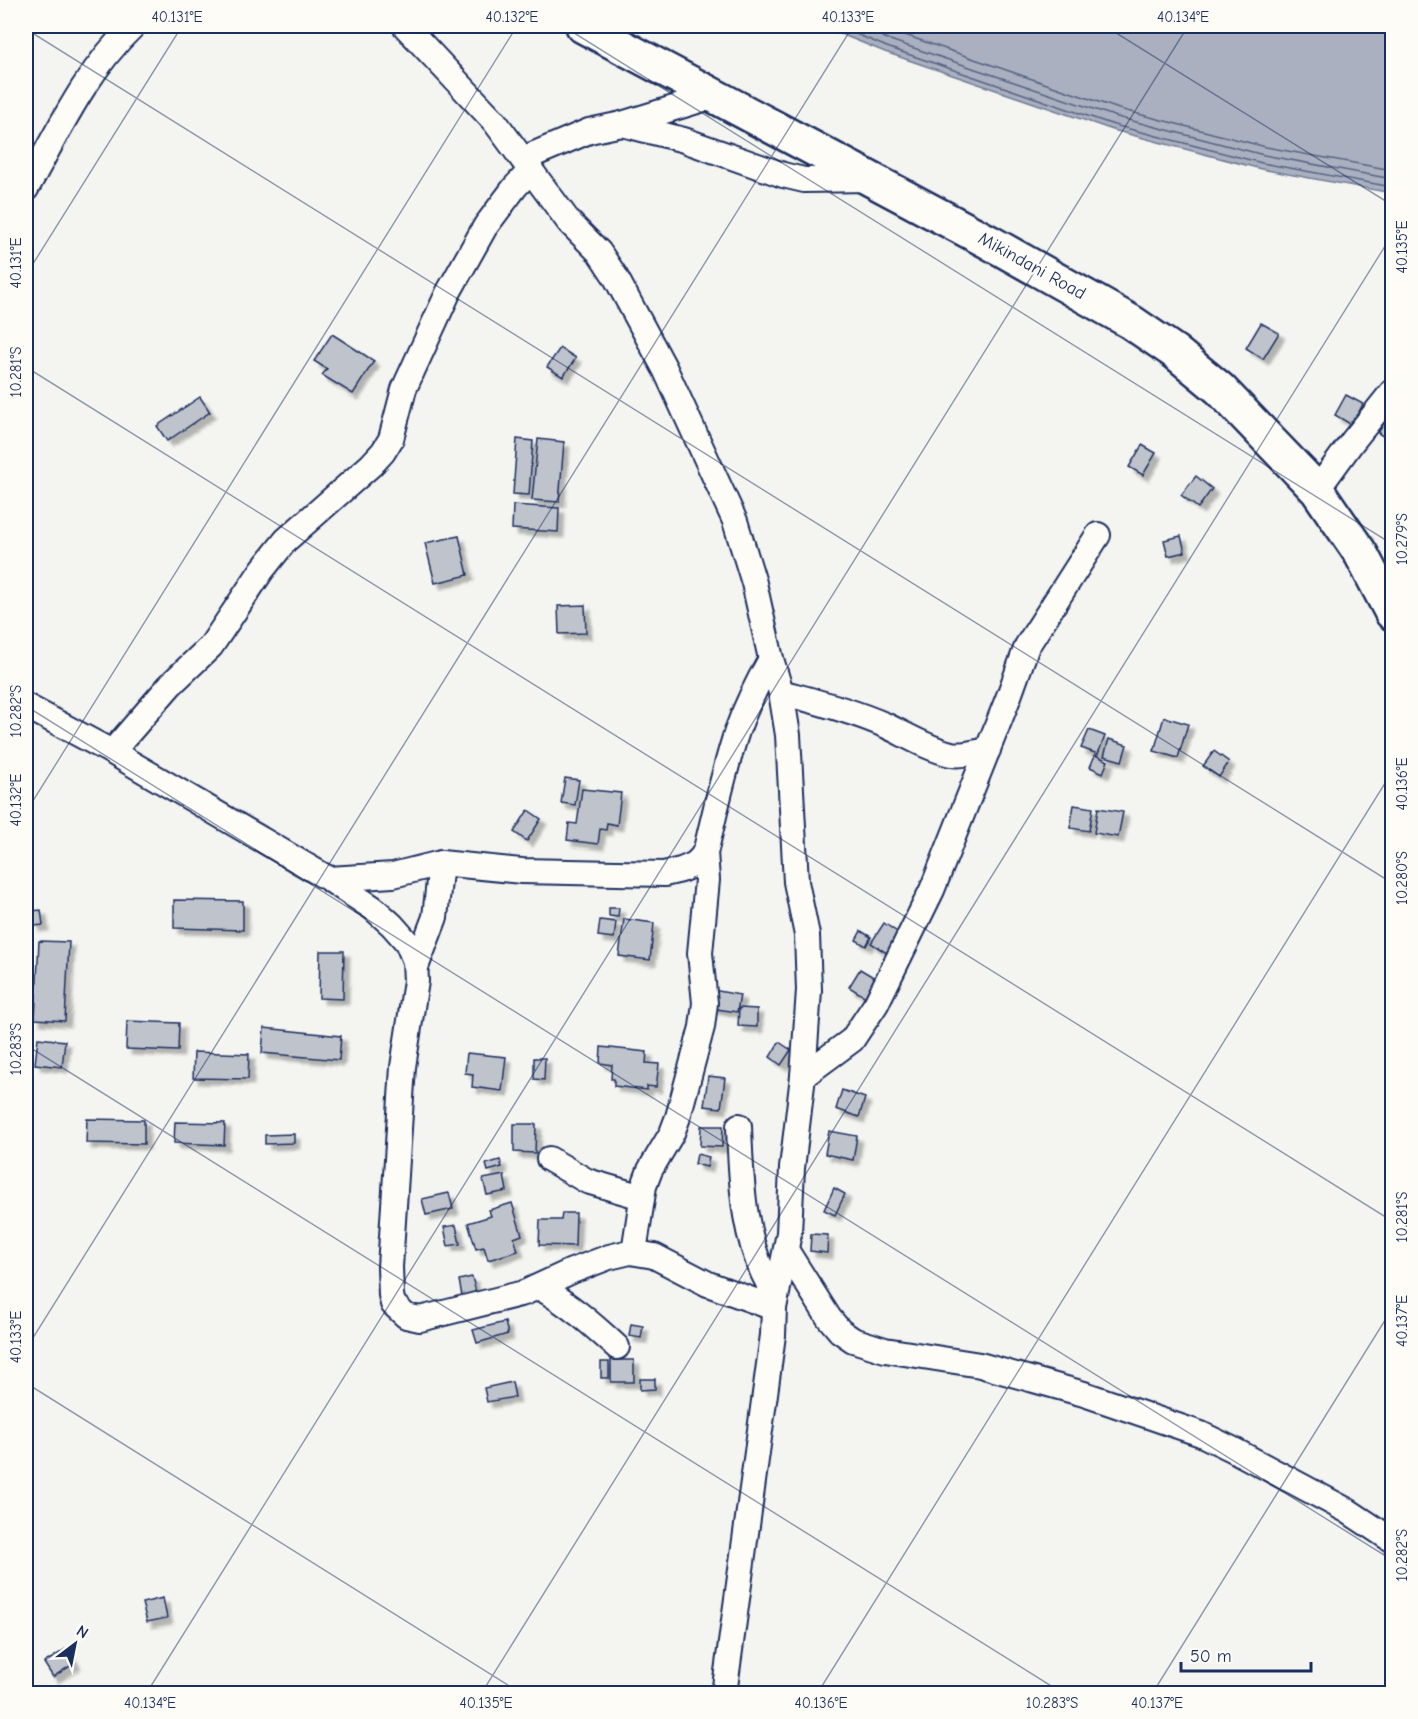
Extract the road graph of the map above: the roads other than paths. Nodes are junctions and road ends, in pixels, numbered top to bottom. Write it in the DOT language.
graph roads {
  1 [pos="133,26"];
  2 [pos="405,26"];
  3 [pos="582,26"];
  4 [pos="713,96"];
  5 [pos="622,124"];
  6 [pos="527,164"];
  7 [pos="869,178"];
  8 [pos="26,189"];
  9 [pos="1392,392"];
  10 [pos="1317,490"];
  11 [pos="1098,535"];
  12 [pos="1392,613"];
  13 [pos="771,659"];
  14 [pos="781,692"];
  15 [pos="26,706"];
  16 [pos="988,750"];
  17 [pos="112,752"];
  18 [pos="705,852"];
  19 [pos="441,863"];
  20 [pos="329,879"];
  21 [pos="416,967"];
  22 [pos="803,1076"];
  23 [pos="739,1126"];
  24 [pos="549,1159"];
  25 [pos="642,1197"];
  26 [pos="786,1250"];
  27 [pos="634,1252"];
  28 [pos="539,1287"];
  29 [pos="775,1302"];
  30 [pos="617,1347"];
  31 [pos="1392,1540"];
  32 [pos="724,1694"];
  1 -- 8 [label="street"];
  2 -- 6 [label="street"];
  3 -- 4 [label="highway, Mikindani Road"];
  4 -- 5 [label="street"];
  4 -- 7 [label="highway, Mikindani Road"];
  5 -- 6 [label="street"];
  5 -- 7 [label="street"];
  6 -- 13 [label="street"];
  6 -- 17 [label="street"];
  7 -- 10 [label="highway, Mikindani Road"];
  9 -- 10 [label="street"];
  10 -- 12 [label="highway, Mikindani Road"];
  11 -- 16 [label="street"];
  13 -- 14 [label="street"];
  13 -- 18 [label="street"];
  14 -- 16 [label="street"];
  14 -- 22 [label="street"];
  15 -- 17 [label="street"];
  16 -- 22 [label="street"];
  17 -- 20 [label="street"];
  18 -- 19 [label="street"];
  18 -- 25 [label="street"];
  19 -- 20 [label="street"];
  19 -- 21 [label="street"];
  20 -- 21 [label="street"];
  21 -- 28 [label="street"];
  22 -- 26 [label="street"];
  23 -- 29 [label="street"];
  24 -- 25 [label="street"];
  25 -- 27 [label="street"];
  26 -- 29 [label="street"];
  26 -- 31 [label="street"];
  27 -- 28 [label="street"];
  27 -- 29 [label="street"];
  28 -- 30 [label="street"];
  29 -- 32 [label="street"];
}
